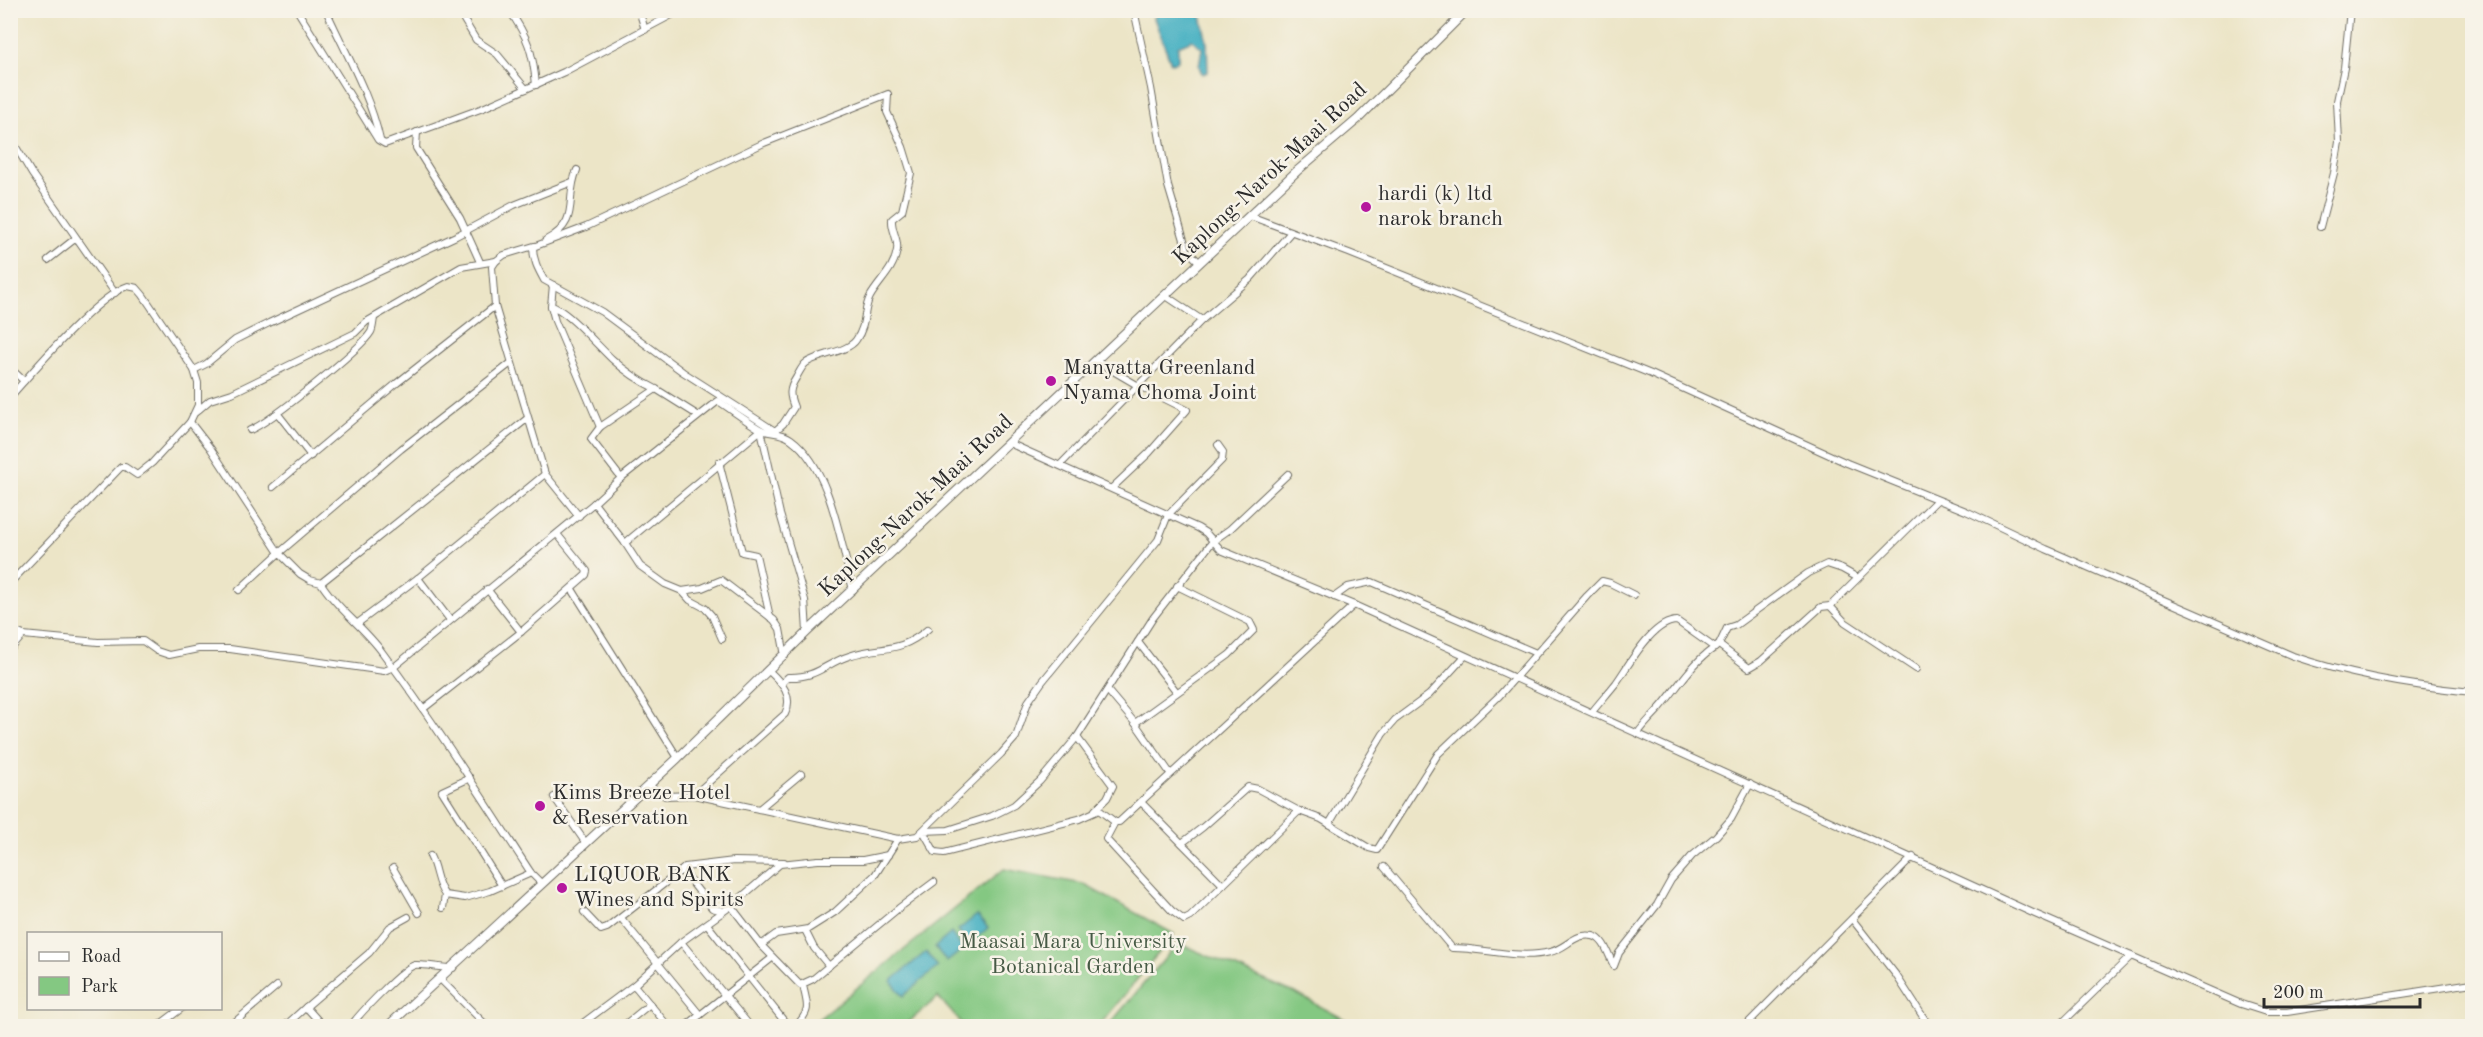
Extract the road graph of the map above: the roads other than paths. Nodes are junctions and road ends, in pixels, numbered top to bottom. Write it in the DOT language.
graph roads {
  1 [pos="297,10"];
  2 [pos="326,10"];
  3 [pos="458,10"];
  4 [pos="509,10"];
  5 [pos="593,10"];
  6 [pos="604,10"];
  7 [pos="639,10"];
  8 [pos="681,10"];
  9 [pos="1134,10"];
  10 [pos="1467,10"];
  11 [pos="2350,10"];
  12 [pos="645,30"];
  13 [pos="536,85"];
  14 [pos="526,89"];
  15 [pos="417,132"];
  16 [pos="10,137"];
  17 [pos="381,143"];
  18 [pos="577,170"];
  19 [pos="572,182"];
  20 [pos="1250,216"];
  21 [pos="2320,227"];
  22 [pos="466,231"];
  23 [pos="1291,232"];
  24 [pos="76,238"];
  25 [pos="533,247"];
  26 [pos="48,260"];
  27 [pos="495,261"];
  28 [pos="480,262"];
  29 [pos="1200,263"];
  30 [pos="553,285"];
  31 [pos="115,293"];
  32 [pos="1166,296"];
  33 [pos="495,306"];
  34 [pos="551,306"];
  35 [pos="374,318"];
  36 [pos="1202,320"];
  37 [pos="1096,361"];
  38 [pos="511,363"];
  39 [pos="10,368"];
  40 [pos="194,370"];
  41 [pos="24,381"];
  42 [pos="1137,385"];
  43 [pos="656,388"];
  44 [pos="10,397"];
  45 [pos="196,412"];
  46 [pos="278,414"];
  47 [pos="699,416"];
  48 [pos="528,418"];
  49 [pos="190,422"];
  50 [pos="600,427"];
  51 [pos="250,430"];
  52 [pos="761,430"];
  53 [pos="775,431"];
  54 [pos="1009,442"];
  55 [pos="1218,445"];
  56 [pos="311,456"];
  57 [pos="719,462"];
  58 [pos="1060,465"];
  59 [pos="545,474"];
  60 [pos="1288,474"];
  61 [pos="621,478"];
  62 [pos="273,487"];
  63 [pos="1112,488"];
  64 [pos="1937,500"];
  65 [pos="594,502"];
  66 [pos="1168,515"];
  67 [pos="579,516"];
  68 [pos="557,534"];
  69 [pos="1213,541"];
  70 [pos="625,543"];
  71 [pos="279,553"];
  72 [pos="418,578"];
  73 [pos="1858,578"];
  74 [pos="10,583"];
  75 [pos="321,583"];
  76 [pos="1177,586"];
  77 [pos="487,589"];
  78 [pos="572,589"];
  79 [pos="239,590"];
  80 [pos="853,590"];
  81 [pos="682,591"];
  82 [pos="1634,595"];
  83 [pos="1334,597"];
  84 [pos="1354,605"];
  85 [pos="1830,606"];
  86 [pos="770,617"];
  87 [pos="450,620"];
  88 [pos="358,623"];
  89 [pos="10,629"];
  90 [pos="928,629"];
  91 [pos="521,632"];
  92 [pos="807,632"];
  93 [pos="23,635"];
  94 [pos="722,639"];
  95 [pos="1138,642"];
  96 [pos="1717,646"];
  97 [pos="10,650"];
  98 [pos="1536,653"];
  99 [pos="785,656"];
  100 [pos="1464,657"];
  101 [pos="394,667"];
  102 [pos="1916,669"];
  103 [pos="769,671"];
  104 [pos="1516,678"];
  105 [pos="782,683"];
  106 [pos="1108,691"];
  107 [pos="1176,691"];
  108 [pos="2472,692"];
  109 [pos="423,709"];
  110 [pos="1592,712"];
  111 [pos="1135,723"];
  112 [pos="1638,733"];
  113 [pos="1077,737"];
  114 [pos="678,758"];
  115 [pos="1170,773"];
  116 [pos="801,774"];
  117 [pos="470,778"];
  118 [pos="1750,784"];
  119 [pos="648,785"];
  120 [pos="694,795"];
  121 [pos="554,796"];
  122 [pos="1142,803"];
  123 [pos="759,810"];
  124 [pos="1095,810"];
  125 [pos="1299,811"];
  126 [pos="1115,822"];
  127 [pos="1329,824"];
  128 [pos="923,831"];
  129 [pos="898,839"];
  130 [pos="585,842"];
  131 [pos="1182,843"];
  132 [pos="888,855"];
  133 [pos="430,856"];
  134 [pos="1913,857"];
  135 [pos="787,862"];
  136 [pos="393,867"];
  137 [pos="1384,867"];
  138 [pos="682,870"];
  139 [pos="531,873"];
  140 [pos="934,882"];
  141 [pos="541,883"];
  142 [pos="1222,885"];
  143 [pos="502,886"];
  144 [pos="446,895"];
  145 [pos="731,906"];
  146 [pos="444,908"];
  147 [pos="723,911"];
  148 [pos="584,912"];
  149 [pos="419,913"];
  150 [pos="408,917"];
  151 [pos="621,918"];
  152 [pos="1852,919"];
  153 [pos="706,924"];
  154 [pos="805,930"];
  155 [pos="681,942"];
  156 [pos="760,945"];
  157 [pos="2131,956"];
  158 [pos="772,958"];
  159 [pos="657,963"];
  160 [pos="829,966"];
  161 [pos="453,968"];
  162 [pos="747,977"];
  163 [pos="440,979"];
  164 [pos="2472,983"];
  165 [pos="634,985"];
  166 [pos="803,985"];
  167 [pos="277,986"];
  168 [pos="723,996"];
  169 [pos="650,1004"];
  170 [pos="306,1007"];
  171 [pos="179,1010"];
  172 [pos="700,1015"];
  173 [pos="158,1026"];
  174 [pos="230,1026"];
  175 [pos="285,1026"];
  176 [pos="322,1026"];
  177 [pos="351,1026"];
  178 [pos="388,1026"];
  179 [pos="487,1026"];
  180 [pos="579,1026"];
  181 [pos="623,1026"];
  182 [pos="668,1026"];
  183 [pos="686,1026"];
  184 [pos="750,1026"];
  185 [pos="788,1026"];
  186 [pos="796,1026"];
  187 [pos="1745,1026"];
  188 [pos="1929,1026"];
  189 [pos="2060,1026"];
  1 -- 17 [label="street"];
  2 -- 17 [label="street"];
  3 -- 14 [label="street"];
  4 -- 13 [label="street"];
  5 -- 6 [label="street"];
  7 -- 12 [label="street"];
  8 -- 12 [label="street"];
  9 -- 29 [label="street"];
  10 -- 20 [label="highway, Kaplong-Narok-Maai Road"];
  11 -- 21 [label="street"];
  12 -- 13 [label="street"];
  13 -- 14 [label="street"];
  14 -- 15 [label="street"];
  15 -- 17 [label="street"];
  15 -- 22 [label="street"];
  16 -- 24 [label="street"];
  18 -- 19 [label="street"];
  19 -- 22 [label="street"];
  19 -- 25 [label="street"];
  20 -- 23 [label="street"];
  20 -- 29 [label="highway, Kaplong-Narok-Maai Road"];
  22 -- 28 [label="street"];
  22 -- 40 [label="street"];
  23 -- 36 [label="street"];
  23 -- 64 [label="street"];
  24 -- 26 [label="street"];
  24 -- 31 [label="street"];
  25 -- 27 [label="street"];
  25 -- 30 [label="street"];
  25 -- 53 [label="street"];
  27 -- 28 [label="street"];
  27 -- 33 [label="street"];
  28 -- 35 [label="street"];
  29 -- 32 [label="highway, Kaplong-Narok-Maai Road"];
  30 -- 34 [label="street"];
  30 -- 53 [label="street"];
  31 -- 40 [label="street"];
  31 -- 41 [label="street"];
  32 -- 36 [label="street"];
  32 -- 37 [label="highway, Kaplong-Narok-Maai Road"];
  33 -- 38 [label="street"];
  33 -- 56 [label="street"];
  34 -- 43 [label="street"];
  34 -- 50 [label="street"];
  35 -- 45 [label="street"];
  35 -- 46 [label="street"];
  36 -- 42 [label="street"];
  37 -- 42 [label="street"];
  37 -- 54 [label="highway, Kaplong-Narok-Maai Road"];
  38 -- 48 [label="street"];
  38 -- 71 [label="street"];
  39 -- 41 [label="street"];
  40 -- 45 [label="street"];
  41 -- 44 [label="street"];
  42 -- 58 [label="street"];
  42 -- 63 [label="street"];
  43 -- 47 [label="street"];
  43 -- 50 [label="street"];
  45 -- 49 [label="street"];
  46 -- 51 [label="street"];
  46 -- 56 [label="street"];
  47 -- 52 [label="street"];
  47 -- 61 [label="street"];
  48 -- 59 [label="street"];
  48 -- 75 [label="street"];
  49 -- 71 [label="street"];
  49 -- 74 [label="street"];
  50 -- 61 [label="street"];
  52 -- 53 [label="street"];
  52 -- 57 [label="street"];
  52 -- 92 [label="street"];
  53 -- 80 [label="street"];
  54 -- 58 [label="street"];
  54 -- 80 [label="highway, Kaplong-Narok-Maai Road"];
  55 -- 66 [label="street"];
  56 -- 62 [label="street"];
  57 -- 70 [label="street"];
  57 -- 86 [label="street"];
  58 -- 63 [label="street"];
  59 -- 67 [label="street"];
  59 -- 72 [label="street"];
  60 -- 69 [label="street"];
  61 -- 65 [label="street"];
  63 -- 66 [label="street"];
  64 -- 73 [label="street"];
  64 -- 108 [label="street"];
  65 -- 67 [label="street"];
  65 -- 70 [label="street"];
  66 -- 69 [label="street"];
  66 -- 128 [label="street"];
  67 -- 68 [label="street"];
  68 -- 77 [label="street"];
  68 -- 78 [label="street"];
  69 -- 76 [label="street"];
  69 -- 83 [label="street"];
  70 -- 81 [label="street"];
  71 -- 75 [label="street"];
  71 -- 79 [label="street"];
  72 -- 87 [label="street"];
  72 -- 88 [label="street"];
  73 -- 85 [label="street"];
  73 -- 96 [label="street"];
  75 -- 88 [label="street"];
  76 -- 95 [label="street"];
  76 -- 107 [label="street"];
  77 -- 87 [label="street"];
  77 -- 91 [label="street"];
  78 -- 91 [label="street"];
  78 -- 114 [label="street"];
  80 -- 92 [label="highway, Kaplong-Narok-Maai Road"];
  81 -- 86 [label="street"];
  81 -- 94 [label="street"];
  82 -- 98 [label="street"];
  83 -- 84 [label="street"];
  83 -- 98 [label="street"];
  84 -- 100 [label="street"];
  84 -- 115 [label="street"];
  85 -- 96 [label="street"];
  85 -- 102 [label="street"];
  86 -- 99 [label="street"];
  87 -- 101 [label="street"];
  88 -- 101 [label="street"];
  89 -- 93 [label="street"];
  90 -- 105 [label="street"];
  91 -- 109 [label="street"];
  92 -- 99 [label="highway, Kaplong-Narok-Maai Road"];
  93 -- 97 [label="street"];
  93 -- 101 [label="street"];
  95 -- 106 [label="street"];
  95 -- 107 [label="street"];
  96 -- 110 [label="street"];
  96 -- 112 [label="street"];
  98 -- 104 [label="street"];
  99 -- 103 [label="highway, Kaplong-Narok-Maai Road"];
  100 -- 104 [label="street"];
  100 -- 127 [label="street"];
  101 -- 109 [label="street"];
  103 -- 105 [label="street"];
  103 -- 114 [label="highway, Kaplong-Narok-Maai Road"];
  104 -- 110 [label="street"];
  104 -- 127 [label="street"];
  105 -- 120 [label="street"];
  106 -- 111 [label="street"];
  106 -- 113 [label="street"];
  107 -- 111 [label="street"];
  109 -- 117 [label="street"];
  110 -- 112 [label="street"];
  111 -- 115 [label="street"];
  112 -- 118 [label="street"];
  113 -- 124 [label="street"];
  113 -- 128 [label="street"];
  114 -- 119 [label="highway, Kaplong-Narok-Maai Road"];
  115 -- 122 [label="street"];
  116 -- 123 [label="street"];
  117 -- 139 [label="street"];
  117 -- 143 [label="street"];
  118 -- 134 [label="street"];
  118 -- 137 [label="street"];
  119 -- 120 [label="street"];
  119 -- 130 [label="highway, Kaplong-Narok-Maai Road"];
  120 -- 123 [label="street"];
  121 -- 130 [label="street"];
  122 -- 126 [label="street"];
  122 -- 131 [label="street"];
  123 -- 129 [label="street"];
  124 -- 126 [label="street"];
  124 -- 128 [label="street"];
  125 -- 127 [label="street"];
  125 -- 131 [label="street"];
  125 -- 142 [label="street"];
  126 -- 142 [label="street"];
  128 -- 129 [label="street"];
  129 -- 132 [label="street"];
  130 -- 141 [label="highway, Kaplong-Narok-Maai Road"];
  131 -- 142 [label="street"];
  132 -- 135 [label="street"];
  132 -- 154 [label="street"];
  133 -- 144 [label="street"];
  134 -- 152 [label="street"];
  134 -- 157 [label="street"];
  135 -- 138 [label="street"];
  135 -- 145 [label="street"];
  136 -- 149 [label="street"];
  138 -- 147 [label="street"];
  138 -- 151 [label="street"];
  139 -- 141 [label="street"];
  139 -- 143 [label="street"];
  140 -- 160 [label="street"];
  141 -- 161 [label="highway, Kaplong-Narok-Maai Road"];
  143 -- 144 [label="street"];
  144 -- 146 [label="street"];
  145 -- 147 [label="street"];
  145 -- 156 [label="street"];
  147 -- 153 [label="street"];
  148 -- 151 [label="street"];
  150 -- 170 [label="street"];
  151 -- 159 [label="street"];
  152 -- 187 [label="street"];
  152 -- 188 [label="street"];
  153 -- 155 [label="street"];
  153 -- 162 [label="street"];
  154 -- 156 [label="street"];
  154 -- 160 [label="street"];
  155 -- 159 [label="street"];
  155 -- 168 [label="street"];
  156 -- 158 [label="street"];
  157 -- 164 [label="street"];
  157 -- 189 [label="street"];
  158 -- 162 [label="street"];
  158 -- 166 [label="street"];
  159 -- 165 [label="street"];
  159 -- 172 [label="street"];
  160 -- 166 [label="street"];
  161 -- 163 [label="highway, Kaplong-Narok-Maai Road"];
  161 -- 177 [label="street"];
  162 -- 168 [label="street"];
  162 -- 185 [label="street"];
  163 -- 178 [label="highway, Kaplong-Narok-Maai Road"];
  163 -- 179 [label="street"];
  165 -- 169 [label="street"];
  165 -- 180 [label="street"];
  166 -- 186 [label="street"];
  167 -- 174 [label="street"];
  168 -- 172 [label="street"];
  168 -- 184 [label="street"];
  169 -- 181 [label="street"];
  169 -- 182 [label="street"];
  170 -- 175 [label="street"];
  170 -- 176 [label="street"];
  171 -- 173 [label="street"];
  172 -- 183 [label="street"];
}
